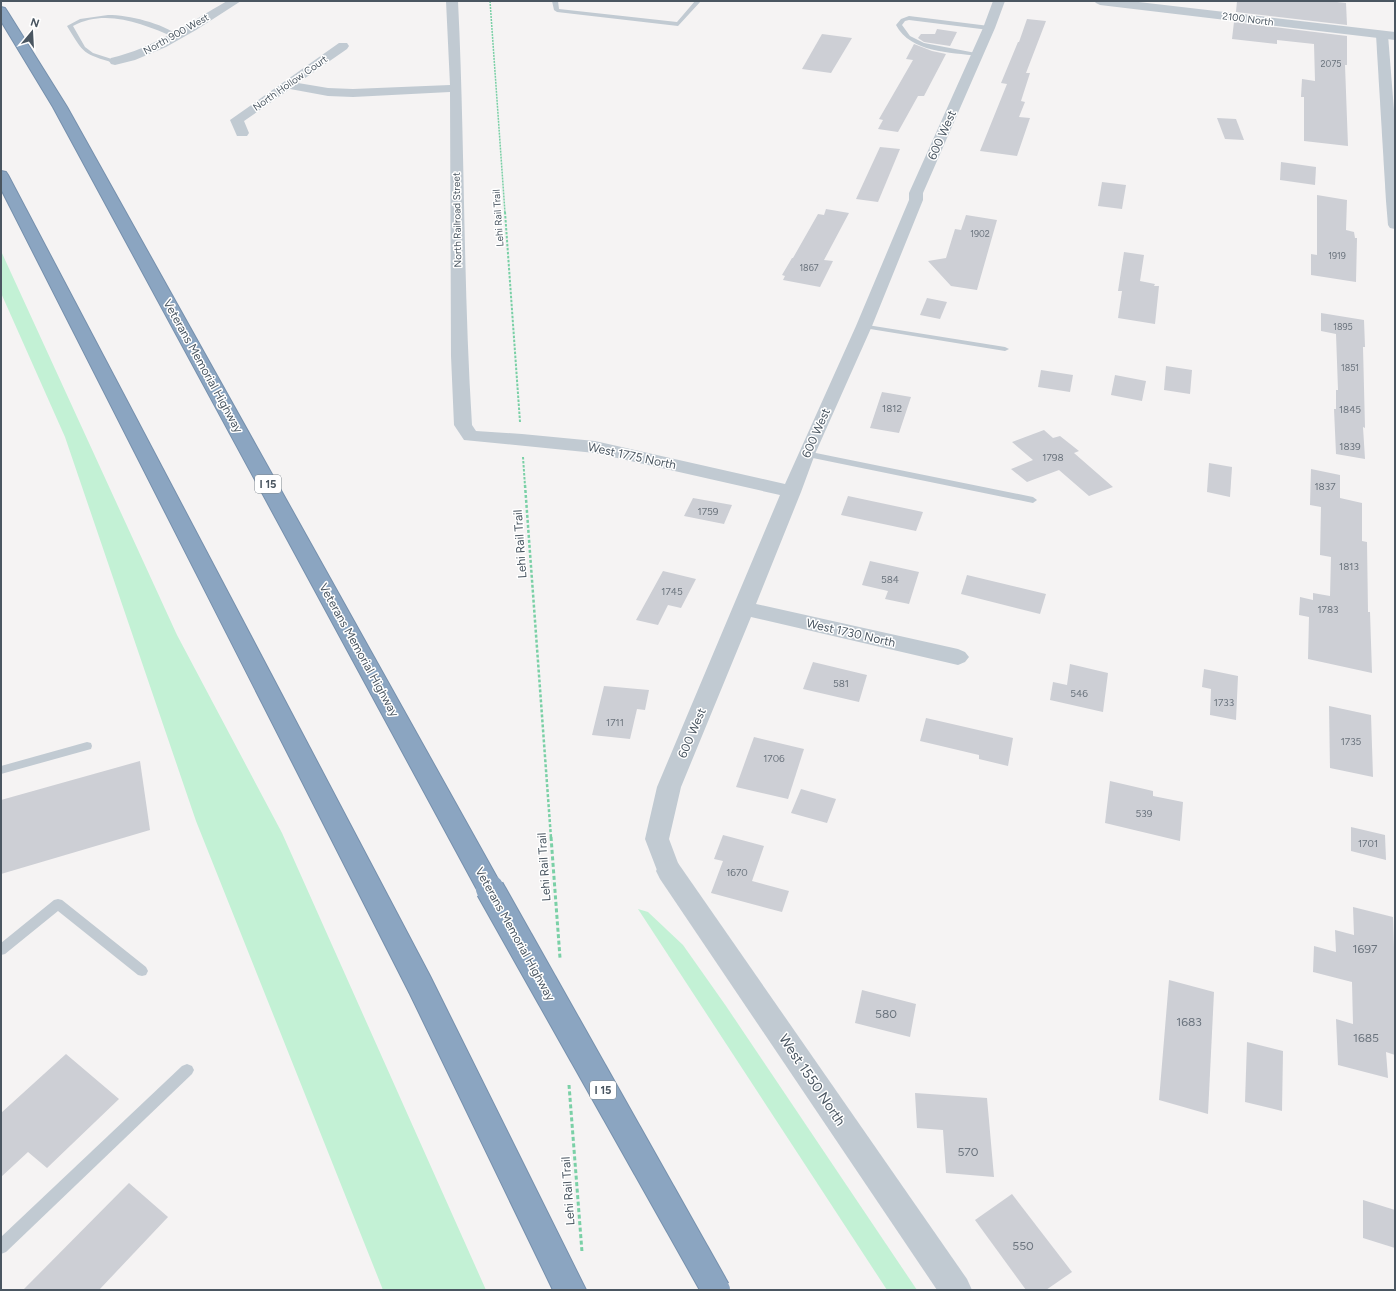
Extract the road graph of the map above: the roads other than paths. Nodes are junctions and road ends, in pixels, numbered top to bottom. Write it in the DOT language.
graph roads {
  1 [pos="235,1"];
  2 [pos="452,1"];
  3 [pos="555,1"];
  4 [pos="563,1"];
  5 [pos="698,1"];
  6 [pos="999,1"];
  7 [pos="1100,1"];
  8 [pos="556,7"];
  9 [pos="1,11"];
  10 [pos="989,28"];
  11 [pos="176,36"];
  12 [pos="1388,36"];
  13 [pos="343,46"];
  14 [pos="978,54"];
  15 [pos="115,61"];
  16 [pos="288,85"];
  17 [pos="1391,86"];
  18 [pos="456,88"];
  19 [pos="242,133"];
  20 [pos="1,175"];
  21 [pos="1395,225"];
  22 [pos="864,326"];
  23 [pos="1006,349"];
  24 [pos="470,436"];
  25 [pos="806,454"];
  26 [pos="792,492"];
  27 [pos="1033,500"];
  28 [pos="744,608"];
  29 [pos="958,657"];
  30 [pos="87,746"];
  31 [pos="1,770"];
  32 [pos="669,870"];
  33 [pos="1,950"];
  34 [pos="142,971"];
  35 [pos="186,1070"];
  36 [pos="1,1247"];
  37 [pos="570,1290"];
  38 [pos="716,1290"];
  39 [pos="956,1290"];
  1 -- 11 [label="street, North 900 West"];
  2 -- 18 [label="street, North Railroad Street"];
  3 -- 8 [label="lane"];
  4 -- 8 [label="lane"];
  5 -- 8 [label="lane"];
  6 -- 10 [label="street, 600 West"];
  7 -- 12 [label="street, 2100 North"];
  9 -- 38 [label="highway, Veterans Memorial Highway / I 15, bridge"];
  10 -- 14 [label="street, 600 West"];
  10 -- 14 [label="lane"];
  11 -- 15 [label="street, North 900 West"];
  11 -- 15 [label="lane"];
  12 -- 17 [label="street"];
  13 -- 16 [label="street, North Hollow Court"];
  14 -- 22 [label="street, 600 West"];
  16 -- 18 [label="street"];
  16 -- 19 [label="street, North Hollow Court"];
  17 -- 21 [label="street"];
  18 -- 24 [label="street, North Railroad Street"];
  20 -- 37 [label="highway"];
  22 -- 23 [label="lane"];
  22 -- 25 [label="street, 600 West"];
  24 -- 26 [label="street, West 1775 North"];
  25 -- 26 [label="street, 600 West"];
  25 -- 27 [label="lane"];
  26 -- 28 [label="street, 600 West"];
  28 -- 29 [label="street, West 1730 North"];
  28 -- 32 [label="street, 600 West"];
  30 -- 31 [label="lane"];
  32 -- 39 [label="street, West 1550 North"];
  33 -- 34 [label="lane"];
  35 -- 36 [label="lane"];
}
